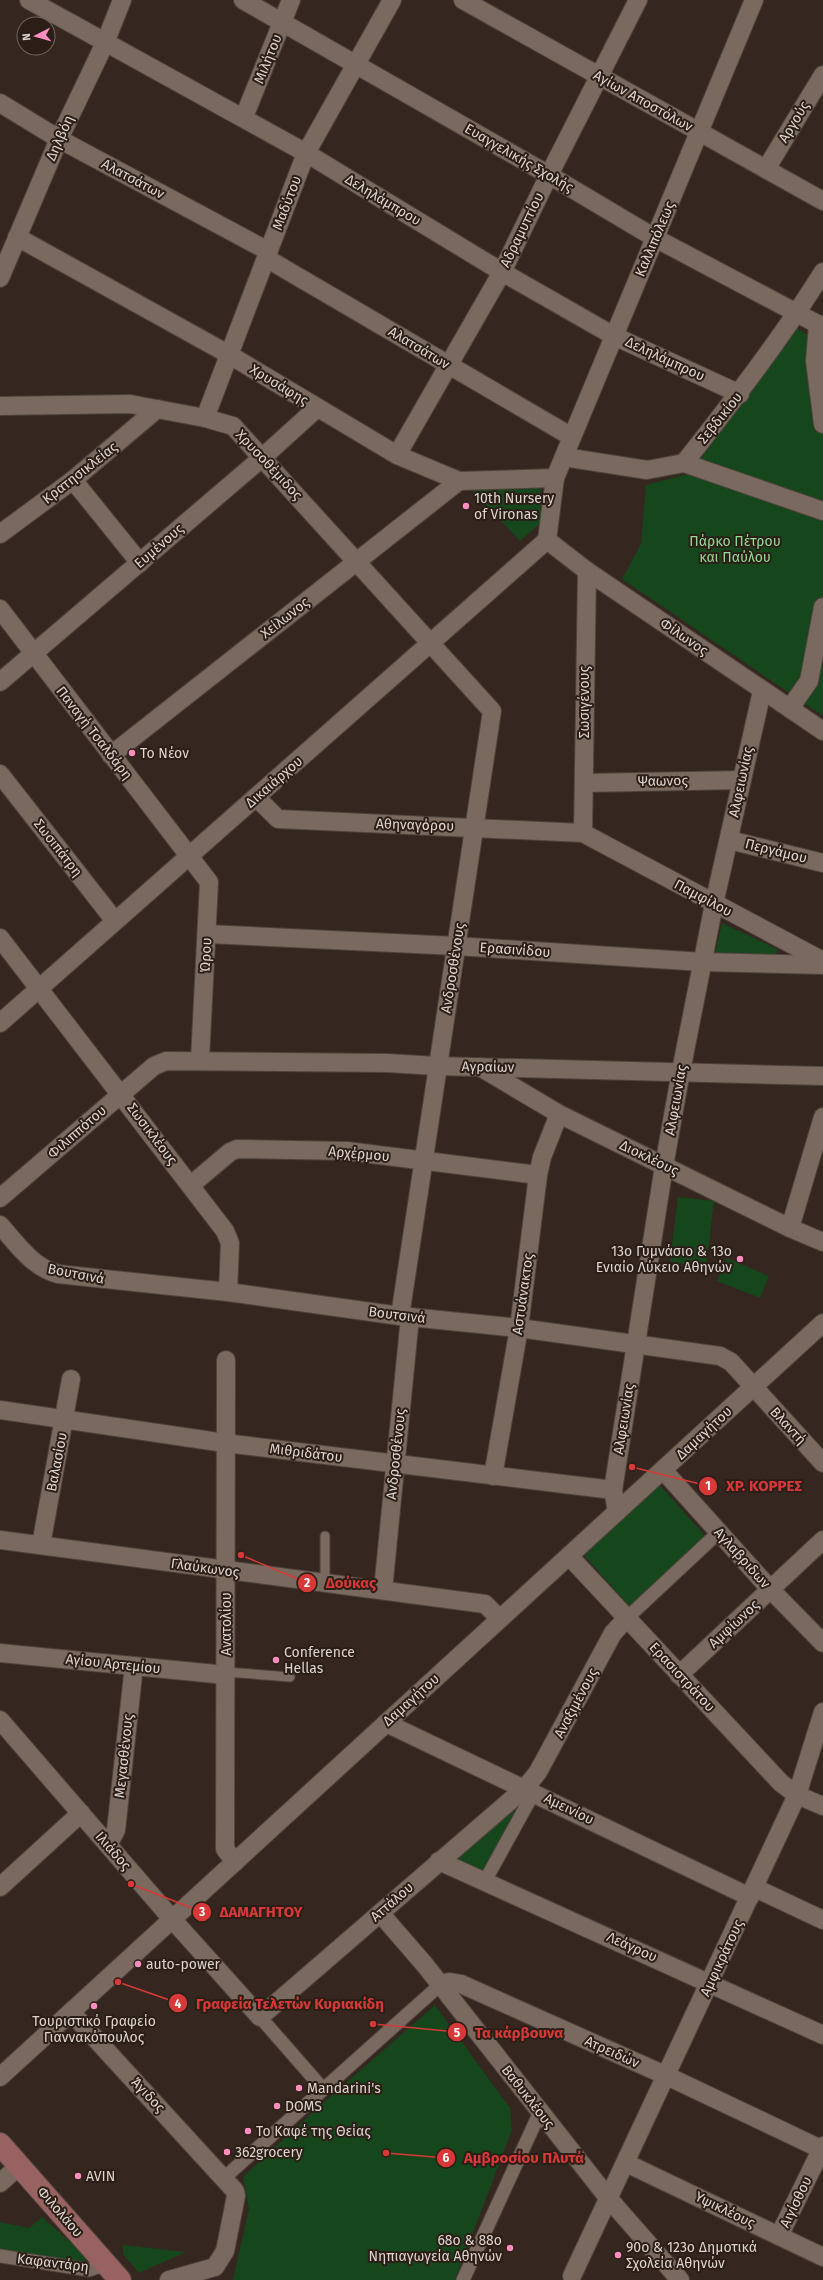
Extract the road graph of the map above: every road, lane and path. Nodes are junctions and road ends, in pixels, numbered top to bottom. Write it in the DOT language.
graph roads {
  1 [pos="29,0"];
  2 [pos="122,0"];
  3 [pos="243,0"];
  4 [pos="291,0"];
  5 [pos="392,0"];
  6 [pos="463,0"];
  7 [pos="638,0"];
  8 [pos="754,0"];
  9 [pos="283,23"];
  10 [pos="104,43"];
  11 [pos="356,65"];
  12 [pos="823,75"];
  13 [pos="598,76"];
  14 [pos="0,103"];
  15 [pos="244,117"];
  16 [pos="699,132"];
  17 [pos="59,139"];
  18 [pos="306,153"];
  19 [pos="766,169"];
  20 [pos="549,175"];
  21 [pos="823,201"];
  22 [pos="17,237"];
  23 [pos="655,238"];
  24 [pos="267,254"];
  25 [pos="502,272"];
  26 [pos="823,272"];
  27 [pos="0,278"];
  28 [pos="797,313"];
  29 [pos="821,326"];
  30 [pos="614,336"];
  31 [pos="228,354"];
  32 [pos="450,366"];
  33 [pos="740,394"];
  34 [pos="0,406"];
  35 [pos="317,408"];
  36 [pos="157,409"];
  37 [pos="206,418"];
  38 [pos="823,424"];
  39 [pos="572,437"];
  40 [pos="397,455"];
  41 [pos="262,457"];
  42 [pos="564,457"];
  43 [pos="684,463"];
  44 [pos="555,478"];
  45 [pos="73,480"];
  46 [pos="459,481"];
  47 [pos="823,511"];
  48 [pos="0,534"];
  49 [pos="547,540"];
  50 [pos="357,562"];
  51 [pos="140,563"];
  52 [pos="587,571"];
  53 [pos="823,607"];
  54 [pos="0,609"];
  55 [pos="430,644"];
  56 [pos="33,654"];
  57 [pos="0,682"];
  58 [pos="762,691"];
  59 [pos="790,708"];
  60 [pos="823,731"];
  61 [pos="111,755"];
  62 [pos="0,774"];
  63 [pos="742,780"];
  64 [pos="584,783"];
  65 [pos="256,797"];
  66 [pos="476,827"];
  67 [pos="583,833"];
  68 [pos="729,840"];
  69 [pos="190,856"];
  70 [pos="823,863"];
  71 [pos="714,904"];
  72 [pos="115,921"];
  73 [pos="207,934"];
  74 [pos="0,938"];
  75 [pos="456,946"];
  76 [pos="823,961"];
  77 [pos="703,962"];
  78 [pos="823,965"];
  79 [pos="39,989"];
  80 [pos="0,1023"];
  81 [pos="200,1060"];
  82 [pos="154,1066"];
  83 [pos="437,1066"];
  84 [pos="480,1066"];
  85 [pos="681,1071"];
  86 [pos="823,1076"];
  87 [pos="122,1094"];
  88 [pos="559,1114"];
  89 [pos="823,1117"];
  90 [pos="424,1161"];
  91 [pos="664,1166"];
  92 [pos="538,1175"];
  93 [pos="191,1185"];
  94 [pos="0,1198"];
  95 [pos="0,1225"];
  96 [pos="790,1228"];
  97 [pos="823,1242"];
  98 [pos="228,1292"];
  99 [pos="405,1317"];
  100 [pos="823,1323"];
  101 [pos="519,1328"];
  102 [pos="636,1343"];
  103 [pos="226,1360"];
  104 [pos="71,1378"];
  105 [pos="753,1388"];
  106 [pos="0,1410"];
  107 [pos="65,1418"];
  108 [pos="224,1443"];
  109 [pos="823,1463"];
  110 [pos="394,1465"];
  111 [pos="663,1470"];
  112 [pos="493,1476"];
  113 [pos="613,1490"];
  114 [pos="617,1512"];
  115 [pos="719,1532"];
  116 [pos="325,1536"];
  117 [pos="0,1540"];
  118 [pos="823,1540"];
  119 [pos="41,1545"];
  120 [pos="569,1556"];
  121 [pos="226,1570"];
  122 [pos="325,1583"];
  123 [pos="383,1590"];
  124 [pos="771,1590"];
  125 [pos="626,1618"];
  126 [pos="500,1619"];
  127 [pos="823,1643"];
  128 [pos="0,1653"];
  129 [pos="134,1666"];
  130 [pos="226,1673"];
  131 [pos="679,1675"];
  132 [pos="290,1678"];
  133 [pos="823,1712"];
  134 [pos="386,1723"];
  135 [pos="4,1728"];
  136 [pos="820,1730"];
  137 [pos="529,1790"];
  138 [pos="797,1795"];
  139 [pos="823,1806"];
  140 [pos="81,1813"];
  141 [pos="108,1845"];
  142 [pos="440,1861"];
  143 [pos="235,1862"];
  144 [pos="485,1881"];
  145 [pos="0,1887"];
  146 [pos="753,1893"];
  147 [pos="380,1913"];
  148 [pos="172,1919"];
  149 [pos="823,1920"];
  150 [pos="710,1982"];
  151 [pos="440,1985"];
  152 [pos="71,2012"];
  153 [pos="260,2017"];
  154 [pos="823,2035"];
  155 [pos="667,2076"];
  156 [pos="0,2077"];
  157 [pos="323,2089"];
  158 [pos="540,2112"];
  159 [pos="0,2144"];
  160 [pos="823,2148"];
  161 [pos="626,2163"];
  162 [pos="20,2166"];
  163 [pos="224,2178"];
  164 [pos="0,2183"];
  165 [pos="609,2199"];
  166 [pos="779,2236"];
  167 [pos="0,2256"];
  168 [pos="823,2257"];
  169 [pos="113,2272"];
  170 [pos="572,2276"];
  171 [pos="169,2280"];
  172 [pos="463,2280"];
  173 [pos="680,2280"];
  1 -- 10 [label="street, Δεληλάμπρου"];
  2 -- 10 [label="street, Δηλβόη"];
  3 -- 9 [label="street, Ευαγγελικής Σχολής"];
  4 -- 9 [label="street, Μιλήτου"];
  5 -- 11 [label="street, Μαδύτου"];
  6 -- 13 [label="street, Αγίων Αποστόλων"];
  7 -- 13 [label="street, Αδραμυττίου"];
  8 -- 16 [label="street, Καλλιπόλεως"];
  9 -- 11 [label="street, Ευαγγελικής Σχολής"];
  9 -- 15 [label="street, Μιλήτου"];
  10 -- 15 [label="street, Δεληλάμπρου"];
  10 -- 17 [label="street, Δηλβόη"];
  11 -- 18 [label="street, Μαδύτου"];
  11 -- 20 [label="street, Ευαγγελικής Σχολής"];
  12 -- 19 [label="street, Αργούς"];
  13 -- 16 [label="street, Αγίων Αποστόλων"];
  13 -- 20 [label="street, Αδραμυττίου"];
  14 -- 17 [label="street, Αλατσάτων"];
  15 -- 18 [label="street, Δεληλάμπρου"];
  16 -- 19 [label="street, Αγίων Αποστόλων"];
  16 -- 23 [label="street, Καλλιπόλεως"];
  17 -- 22 [label="street, Δηλβόη"];
  17 -- 24 [label="street, Αλατσάτων"];
  18 -- 24 [label="street, Μαδύτου"];
  18 -- 25 [label="street, Δεληλάμπρου"];
  19 -- 21 [label="street, Αγίων Αποστόλων"];
  20 -- 23 [label="street, Ευαγγελικής Σχολής"];
  20 -- 25 [label="street, Αδραμυττίου"];
  22 -- 27 [label="street, Δηλβόη"];
  22 -- 31 [label="street, Χρυσάφης"];
  23 -- 28 [label="street, Ευαγγελικής Σχολής"];
  23 -- 30 [label="street, Καλλιπόλεως"];
  24 -- 31 [label="street, Μαδύτου"];
  24 -- 32 [label="street, Αλατσάτων"];
  25 -- 30 [label="street, Δεληλάμπρου"];
  25 -- 32 [label="street, Αδραμυττίου"];
  26 -- 28 [label="street, Σεβδικίου"];
  28 -- 29 [label="street, Ευαγγελικής Σχολής"];
  28 -- 33 [label="street, Σεβδικίου"];
  29 -- 38 [label="street"];
  30 -- 33 [label="street, Δεληλάμπρου"];
  30 -- 39 [label="street, Καλλιπόλεως"];
  31 -- 35 [label="street, Χρυσάφης"];
  31 -- 37 [label="street, Μαδύτου"];
  32 -- 39 [label="street, Αλατσάτων"];
  32 -- 40 [label="street, Αδραμυττίου"];
  33 -- 43 [label="street, Σεβδικίου"];
  34 -- 36 [label="street, Χρυσοθέμιδος"];
  35 -- 40 [label="street, Χρυσάφης"];
  35 -- 41 [label="street, Ευμένους"];
  36 -- 37 [label="street, Χρυσοθέμιδος"];
  36 -- 45 [label="street, Κρατησικλείας"];
  37 -- 41 [label="street, Χρυσοθέμιδος"];
  39 -- 42 [label="street, Καλλιπόλεως"];
  40 -- 46 [label="street, Χρυσάφης"];
  41 -- 50 [label="street, Χρυσοθέμιδος"];
  41 -- 51 [label="street, Ευμένους"];
  42 -- 43 [label="street"];
  42 -- 44 [label="street, Καλλιπόλεως"];
  43 -- 47 [label="street"];
  44 -- 46 [label="street, Χρυσάφης"];
  44 -- 49 [label="street, Καλλιπόλεως"];
  45 -- 48 [label="street, Κρατησικλείας"];
  45 -- 51 [label="street"];
  46 -- 50 [label="street, Χείλωνος"];
  49 -- 52 [label="street, Φίλωνος"];
  49 -- 55 [label="street, Δικαιάρχου"];
  50 -- 55 [label="street, Χρυσοθέμιδος"];
  50 -- 61 [label="street, Χείλωνος"];
  51 -- 56 [label="street, Ευμένους"];
  52 -- 58 [label="street, Φίλωνος"];
  52 -- 64 [label="street, Σωσιγένους"];
  53 -- 59 [label="street"];
  54 -- 56 [label="street, Παναγή Τσαλδάρη"];
  55 -- 65 [label="street, Δικαιάρχου"];
  55 -- 66 [label="street, Ανδροσθένους"];
  56 -- 57 [label="street, Ευμένους"];
  56 -- 61 [label="street, Παναγή Τσαλδάρη"];
  58 -- 59 [label="street, Φίλωνος"];
  58 -- 63 [label="street, Αλφειωνίας"];
  59 -- 60 [label="street, Φίλωνος"];
  61 -- 69 [label="street, Παναγή Τσαλδάρη"];
  62 -- 72 [label="street, Σωσιπάτρη"];
  63 -- 64 [label="street, Ψαωνος"];
  63 -- 68 [label="street, Αλφειωνίας"];
  64 -- 67 [label="street, Σωσιγένους"];
  65 -- 66 [label="street, Αθηναγόρου"];
  65 -- 69 [label="street, Δικαιάρχου"];
  66 -- 67 [label="street, Αθηναγόρου"];
  66 -- 75 [label="street, Ανδροσθένους"];
  67 -- 71 [label="street, Παμφίλου"];
  68 -- 70 [label="street, Περγάμου"];
  68 -- 71 [label="street, Αλφειωνίας"];
  69 -- 72 [label="street, Δικαιάρχου"];
  69 -- 73 [label="street, Ώρου"];
  71 -- 76 [label="street, Παμφίλου"];
  71 -- 77 [label="street, Αλφειωνίας"];
  72 -- 79 [label="street, Δικαιάρχου"];
  73 -- 75 [label="street, Ερασινίδου"];
  73 -- 81 [label="street, Ώρου"];
  74 -- 79 [label="street, Σωσικλέους"];
  75 -- 77 [label="street, Ερασινίδου"];
  75 -- 83 [label="street, Ανδροσθένους"];
  77 -- 78 [label="street, Ερασινίδου"];
  77 -- 85 [label="street, Αλφειωνίας"];
  79 -- 80 [label="street, Δικαιάρχου"];
  79 -- 87 [label="street, Σωσικλέους"];
  81 -- 82 [label="street, Αγραίων"];
  81 -- 83 [label="street, Αγραίων"];
  82 -- 87 [label="street, Φιλιππότου"];
  83 -- 84 [label="street, Αγραίων"];
  83 -- 90 [label="street, Ανδροσθένους"];
  84 -- 85 [label="street, Αγραίων"];
  84 -- 88 [label="street, Διοκλέους"];
  85 -- 86 [label="street, Αγραίων"];
  85 -- 91 [label="street, Αλφειωνίας"];
  87 -- 93 [label="street, Σωσικλέους"];
  87 -- 94 [label="street, Φιλιππότου"];
  88 -- 91 [label="street, Διοκλέους"];
  88 -- 92 [label="street, Αστυάνακτος"];
  89 -- 96 [label="street"];
  90 -- 92 [label="street, Αρχέρμου"];
  90 -- 93 [label="street, Αρχέρμου"];
  90 -- 99 [label="street, Ανδροσθένους"];
  91 -- 96 [label="street, Διοκλέους"];
  91 -- 102 [label="street, Αλφειωνίας"];
  92 -- 101 [label="street, Αστυάνακτος"];
  93 -- 98 [label="street, Σωσικλέους"];
  95 -- 98 [label="street, Βουτσινά"];
  96 -- 97 [label="street, Διοκλέους"];
  98 -- 99 [label="street, Βουτσινά"];
  99 -- 101 [label="street, Βουτσινά"];
  99 -- 110 [label="street, Ανδροσθένους"];
  100 -- 105 [label="street, Δαμαγήτου"];
  101 -- 102 [label="street, Βουτσινά"];
  101 -- 112 [label="street, Αστυάνακτος"];
  102 -- 105 [label="street, Βουτσινά"];
  102 -- 113 [label="street, Αλφειωνίας"];
  103 -- 108 [label="street, Ανατολίου"];
  104 -- 107 [label="street, Βαλασίου"];
  105 -- 109 [label="street, Βλαντή"];
  105 -- 111 [label="street, Δαμαγήτου"];
  106 -- 107 [label="street, Μιθριδάτου"];
  107 -- 108 [label="street, Μιθριδάτου"];
  107 -- 119 [label="street, Βαλασίου"];
  108 -- 110 [label="street, Μιθριδάτου"];
  108 -- 121 [label="street, Ανατολίου"];
  110 -- 112 [label="street, Μιθριδάτου"];
  110 -- 123 [label="street, Ανδροσθένους"];
  111 -- 114 [label="street, Δαμαγήτου"];
  111 -- 115 [label="street, Αγλαβριδων"];
  112 -- 113 [label="street, Μιθριδάτου"];
  113 -- 114 [label="street, Αλφειωνίας"];
  114 -- 120 [label="street, Δαμαγήτου"];
  115 -- 124 [label="street, Αγλαβριδων"];
  115 -- 125 [label="street"];
  116 -- 122 [label="lane"];
  117 -- 119 [label="street, Γλαύκωνος"];
  118 -- 124 [label="street, Αμφίωνος"];
  119 -- 121 [label="street, Γλαύκωνος"];
  120 -- 125 [label="street, Ερασιστράτου"];
  120 -- 126 [label="street, Δαμαγήτου"];
  121 -- 122 [label="street, Γλαύκωνος"];
  121 -- 130 [label="street, Ανατολίου"];
  122 -- 123 [label="street, Γλαύκωνος"];
  123 -- 126 [label="street, Γλαύκωνος"];
  124 -- 127 [label="street, Αγλαβριδων"];
  124 -- 131 [label="street, Αμφίωνος"];
  125 -- 131 [label="street, Ερασιστράτου"];
  125 -- 137 [label="street, Αναξιμένους"];
  126 -- 134 [label="street, Δαμαγήτου"];
  128 -- 129 [label="street, Αγίου Αρτεμίου"];
  129 -- 130 [label="street, Αγίου Αρτεμίου"];
  129 -- 141 [label="street, Μεγασθένους"];
  130 -- 132 [label="lane"];
  130 -- 143 [label="street, Ανατολίου"];
  131 -- 138 [label="street, Ερασιστράτου"];
  133 -- 136 [label="street, Αμφικράτους"];
  134 -- 137 [label="street, Αμεινίου"];
  134 -- 143 [label="street, Δαμαγήτου"];
  135 -- 140 [label="street, Ιλιάδος"];
  136 -- 138 [label="street, Αμφικράτους"];
  137 -- 142 [label="street, Αττάλου"];
  137 -- 144 [label="street, Αναξιμένους"];
  137 -- 146 [label="street, Αμεινίου"];
  138 -- 139 [label="street, Ερασιστράτου"];
  138 -- 146 [label="street, Αμφικράτους"];
  140 -- 141 [label="street, Ιλιάδος"];
  140 -- 145 [label="street"];
  141 -- 148 [label="street, Ιλιάδος"];
  142 -- 144 [label="street, Λεάγρου"];
  142 -- 147 [label="street, Αττάλου"];
  143 -- 148 [label="street, Δαμαγήτου"];
  144 -- 150 [label="street, Λεάγρου"];
  146 -- 149 [label="street, Αμεινίου"];
  146 -- 150 [label="street, Αμφικράτους"];
  147 -- 151 [label="street"];
  147 -- 153 [label="street, Αττάλου"];
  148 -- 152 [label="street, Δαμαγήτου"];
  148 -- 153 [label="street, Ιλιάδος"];
  150 -- 154 [label="street, Λεάγρου"];
  150 -- 155 [label="street, Αμφικράτους"];
  151 -- 155 [label="street, Ατρειδών"];
  151 -- 157 [label="street"];
  151 -- 158 [label="street, Βαθυκλέους"];
  152 -- 156 [label="street, Δαμαγήτου"];
  152 -- 163 [label="street, Άγιδος"];
  153 -- 157 [label="street, Ιλιάδος"];
  155 -- 160 [label="street, Ατρειδών"];
  155 -- 161 [label="street, Αμφικράτους"];
  157 -- 163 [label="street"];
  158 -- 165 [label="street, Βαθυκλέους"];
  158 -- 172 [label="street"];
  159 -- 162 [label="main road, Φιλολάου"];
  160 -- 166 [label="street, Αιγίσθου"];
  161 -- 165 [label="street, Αμφικράτους"];
  161 -- 166 [label="street, Υψικλέους"];
  162 -- 164 [label="street"];
  162 -- 169 [label="main road, Φιλολάου"];
  163 -- 171 [label="street, Άγιδος"];
  165 -- 170 [label="street, Αμφικράτους"];
  165 -- 173 [label="street, Βαθυκλέους"];
  166 -- 168 [label="street, Υψικλέους"];
  167 -- 169 [label="street, Καφαντάρη"];
}
